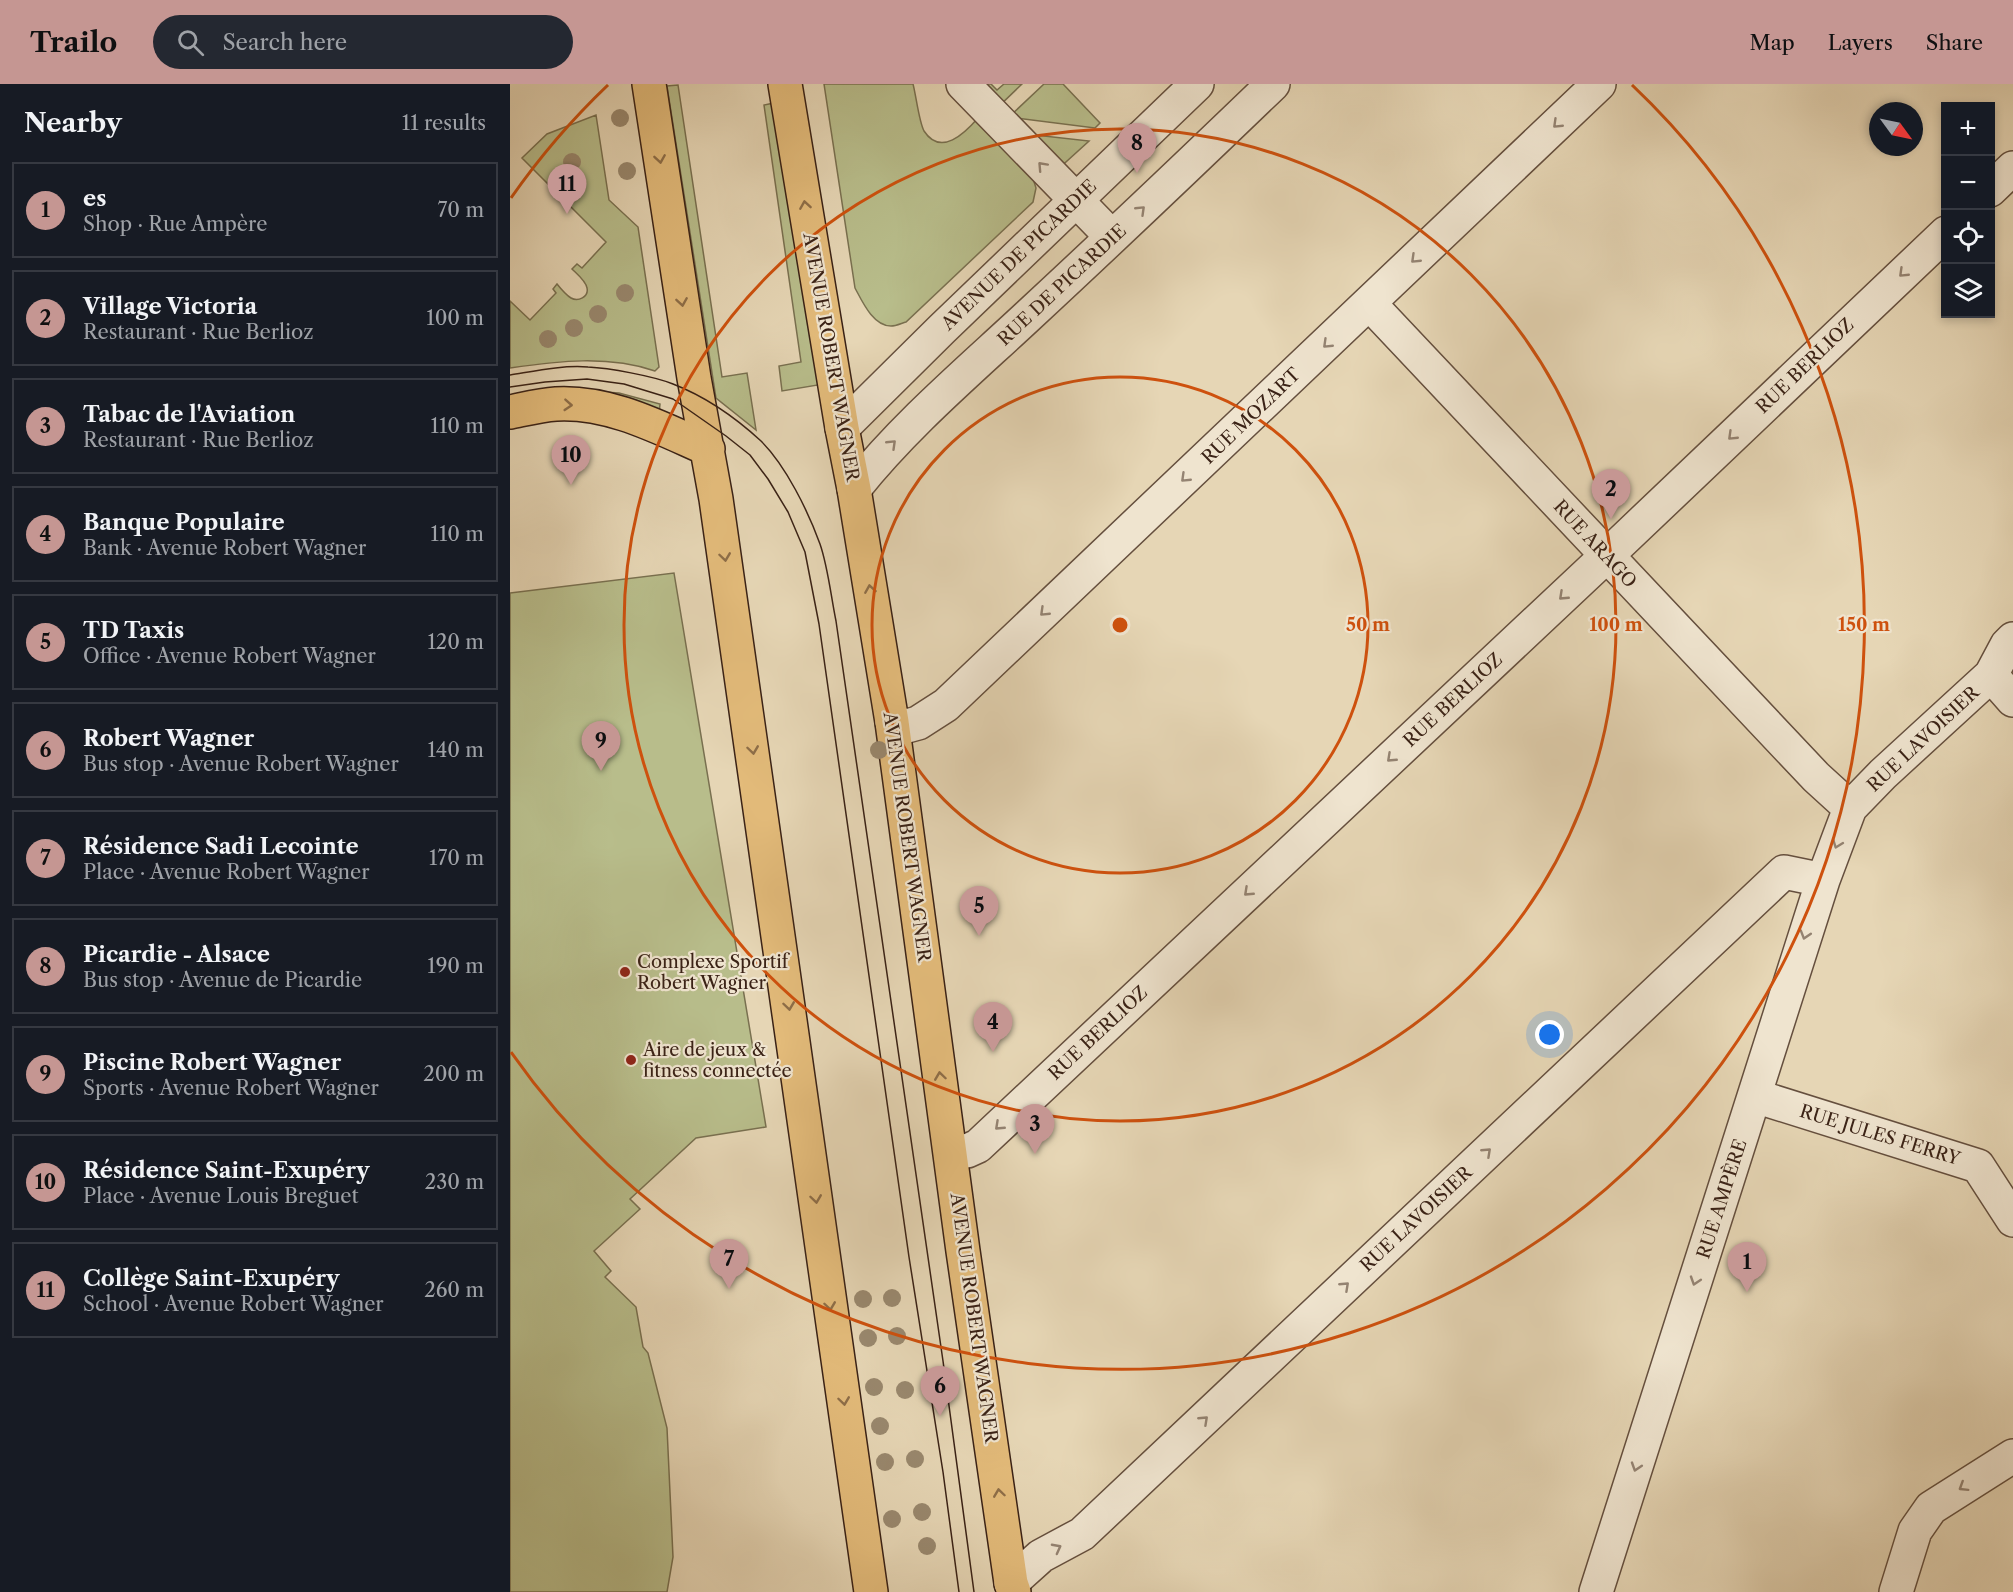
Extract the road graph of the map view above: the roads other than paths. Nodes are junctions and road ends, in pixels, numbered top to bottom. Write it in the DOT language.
graph roads {
  1 [pos="649,84"];
  2 [pos="785,84"];
  3 [pos="963,84"];
  4 [pos="1197,84"];
  5 [pos="1273,84"];
  6 [pos="1599,84"];
  7 [pos="2013,168"];
  8 [pos="1995,185"];
  9 [pos="1076,200"];
  10 [pos="1112,237"];
  11 [pos="1941,238"];
  12 [pos="1369,303"];
  13 [pos="510,412"];
  14 [pos="842,428"];
  15 [pos="708,449"];
  16 [pos="854,489"];
  17 [pos="1606,556"];
  18 [pos="2013,639"];
  19 [pos="1991,675"];
  20 [pos="2013,700"];
  21 [pos="892,722"];
  22 [pos="1851,808"];
  23 [pos="1823,880"];
  24 [pos="1755,1096"];
  25 [pos="951,1154"];
  26 [pos="2013,1220"];
  27 [pos="2013,1456"];
  28 [pos="1013,1588"];
  29 [pos="871,1592"];
  30 [pos="1596,1592"];
  31 [pos="1896,1592"];
  1 -- 15 [label="main road, one-way"];
  14 -- 2 [label="main road, AVENUE ROBERT WAGNER, one-way"];
  9 -- 3 [label="street, one-way"];
  4 -- 9 [label="street, AVENUE DE PICARDIE"];
  10 -- 5 [label="street, RUE DE PICARDIE, one-way"];
  6 -- 12 [label="street, RUE MOZART, one-way"];
  7 -- 8 [label="street"];
  9 -- 10 [label="street"];
  9 -- 14 [label="street, AVENUE DE PICARDIE"];
  16 -- 10 [label="street, RUE DE PICARDIE, one-way"];
  11 -- 17 [label="street, RUE BERLIOZ, one-way"];
  12 -- 17 [label="street, RUE ARAGO"];
  12 -- 21 [label="street, RUE MOZART, one-way"];
  13 -- 15 [label="main road, one-way"];
  14 -- 16 [label="main road, AVENUE ROBERT WAGNER"];
  15 -- 29 [label="main road, one-way"];
  21 -- 16 [label="main road, AVENUE ROBERT WAGNER, one-way"];
  17 -- 22 [label="street, RUE ARAGO"];
  17 -- 25 [label="street, RUE BERLIOZ, one-way"];
  18 -- 19 [label="street, RUE LAVOISIER"];
  19 -- 20 [label="street"];
  19 -- 22 [label="street, RUE LAVOISIER"];
  25 -- 21 [label="main road, AVENUE ROBERT WAGNER, one-way"];
  22 -- 23 [label="street, RUE AMPÈRE, one-way"];
  23 -- 24 [label="street, RUE AMPÈRE, one-way"];
  28 -- 23 [label="street, RUE LAVOISIER, one-way"];
  24 -- 26 [label="street, RUE JULES FERRY"];
  24 -- 30 [label="street, RUE AMPÈRE, one-way"];
  28 -- 25 [label="main road, AVENUE ROBERT WAGNER, one-way"];
  27 -- 31 [label="street, one-way"];
}
